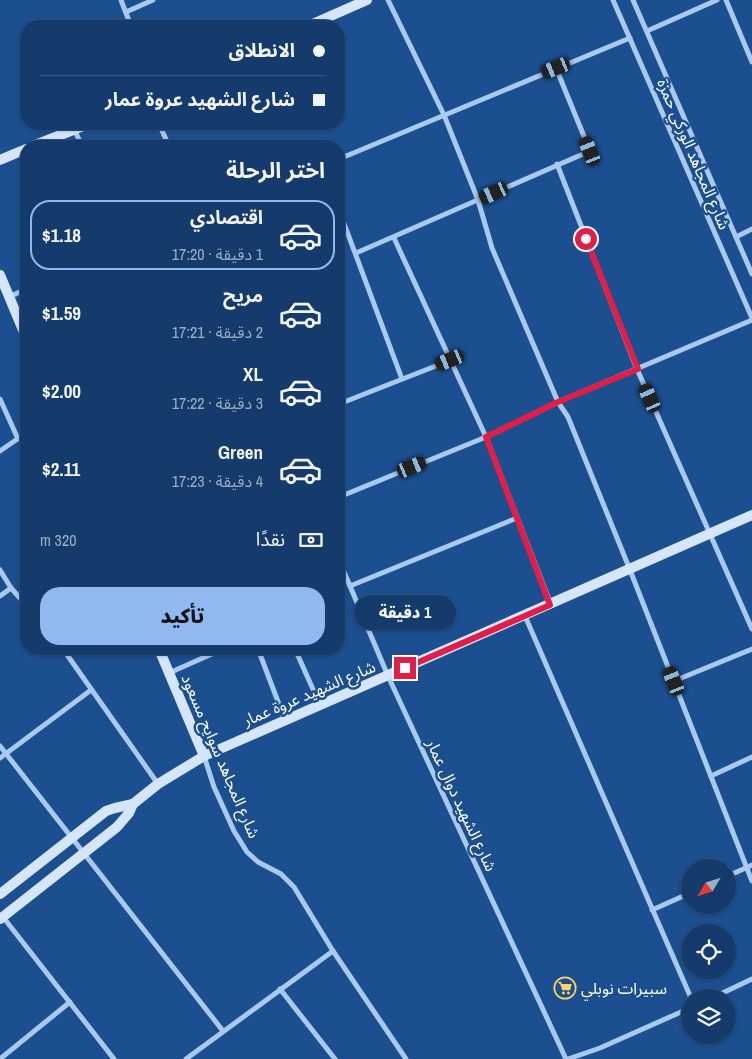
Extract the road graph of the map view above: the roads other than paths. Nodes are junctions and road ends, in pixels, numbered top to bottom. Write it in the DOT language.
graph roads {
  1 [pos="121,0"];
  2 [pos="153,0"];
  3 [pos="367,0"];
  4 [pos="388,0"];
  5 [pos="613,0"];
  6 [pos="633,0"];
  7 [pos="717,0"];
  8 [pos="726,0"];
  9 [pos="126,12"];
  10 [pos="129,20"];
  11 [pos="322,20"];
  12 [pos="647,31"];
  13 [pos="630,38"];
  14 [pos="752,62"];
  15 [pos="556,68"];
  16 [pos="444,115"];
  17 [pos="74,130"];
  18 [pos="48,140"];
  19 [pos="79,140"];
  20 [pos="20,152"];
  21 [pos="345,156"];
  22 [pos="0,160"];
  23 [pos="557,164"];
  24 [pos="478,200"];
  25 [pos="345,225"];
  26 [pos="752,229"];
  27 [pos="736,237"];
  28 [pos="394,238"];
  29 [pos="356,253"];
  30 [pos="752,274"];
  31 [pos="0,275"];
  32 [pos="20,292"];
  33 [pos="10,297"];
  34 [pos="752,319"];
  35 [pos="20,322"];
  36 [pos="450,360"];
  37 [pos="638,369"];
  38 [pos="402,379"];
  39 [pos="0,399"];
  40 [pos="345,402"];
  41 [pos="558,402"];
  42 [pos="486,437"];
  43 [pos="18,439"];
  44 [pos="0,451"];
  45 [pos="345,495"];
  46 [pos="752,515"];
  47 [pos="517,518"];
  48 [pos="710,533"];
  49 [pos="0,570"];
  50 [pos="630,570"];
  51 [pos="345,574"];
  52 [pos="350,586"];
  53 [pos="11,588"];
  54 [pos="0,596"];
  55 [pos="20,598"];
  56 [pos="550,605"];
  57 [pos="525,616"];
  58 [pos="752,629"];
  59 [pos="752,649"];
  60 [pos="67,655"];
  61 [pos="161,655"];
  62 [pos="209,655"];
  63 [pos="260,655"];
  64 [pos="299,655"];
  65 [pos="169,673"];
  66 [pos="388,676"];
  67 [pos="674,681"];
  68 [pos="91,690"];
  69 [pos="320,705"];
  70 [pos="285,720"];
  71 [pos="0,746"];
  72 [pos="6,753"];
  73 [pos="204,756"];
  74 [pos="752,757"];
  75 [pos="0,758"];
  76 [pos="711,776"];
  77 [pos="158,784"];
  78 [pos="133,804"];
  79 [pos="72,837"];
  80 [pos="85,853"];
  81 [pos="749,866"];
  82 [pos="736,872"];
  83 [pos="752,881"];
  84 [pos="0,894"];
  85 [pos="681,897"];
  86 [pos="652,910"];
  87 [pos="2,918"];
  88 [pos="333,950"];
  89 [pos="752,979"];
  90 [pos="280,989"];
  91 [pos="687,989"];
  92 [pos="731,989"];
  93 [pos="70,1002"];
  94 [pos="681,1012"];
  95 [pos="223,1031"];
  96 [pos="0,1058"];
  97 [pos="114,1059"];
  98 [pos="186,1059"];
  99 [pos="335,1059"];
  100 [pos="406,1059"];
  101 [pos="567,1059"];
  1 -- 9 [label="street"];
  2 -- 9 [label="street"];
  3 -- 11 [label="street"];
  4 -- 16 [label="street"];
  5 -- 13 [label="street, شارع المجاهد الوركي حمزة"];
  6 -- 12 [label="street, شارع المجاهد الوركي حمزة"];
  7 -- 12 [label="street"];
  8 -- 14 [label="street"];
  9 -- 10 [label="street"];
  12 -- 27 [label="street, شارع المجاهد الوركي حمزة"];
  13 -- 15 [label="street"];
  13 -- 34 [label="street, شارع المجاهد الوركي حمزة"];
  15 -- 16 [label="street"];
  15 -- 23 [label="street"];
  16 -- 21 [label="street"];
  16 -- 24 [label="street"];
  17 -- 18 [label="street"];
  17 -- 19 [label="street"];
  20 -- 22 [label="street"];
  23 -- 24 [label="street"];
  23 -- 37 [label="street"];
  24 -- 28 [label="street"];
  24 -- 41 [label="street"];
  25 -- 29 [label="street"];
  26 -- 27 [label="street"];
  27 -- 30 [label="street, شارع المجاهد الوركي حمزة"];
  28 -- 29 [label="street"];
  28 -- 36 [label="street"];
  29 -- 38 [label="street"];
  31 -- 33 [label="street"];
  32 -- 33 [label="street"];
  33 -- 35 [label="street"];
  34 -- 37 [label="street"];
  36 -- 38 [label="street"];
  36 -- 42 [label="street"];
  37 -- 41 [label="street"];
  37 -- 48 [label="street"];
  38 -- 40 [label="street"];
  39 -- 43 [label="street"];
  41 -- 42 [label="street"];
  41 -- 50 [label="street"];
  42 -- 45 [label="street"];
  42 -- 47 [label="street"];
  43 -- 44 [label="street"];
  46 -- 48 [label="street, شارع الشهيد عروة عمار"];
  47 -- 52 [label="street"];
  47 -- 56 [label="street"];
  48 -- 50 [label="street, شارع الشهيد عروة عمار"];
  48 -- 58 [label="street"];
  49 -- 53 [label="street"];
  50 -- 56 [label="street, شارع الشهيد عروة عمار"];
  50 -- 67 [label="street"];
  51 -- 52 [label="street, شارع الشهيد دوال عمار"];
  52 -- 66 [label="street, شارع الشهيد دوال عمار"];
  53 -- 54 [label="street"];
  53 -- 55 [label="street"];
  56 -- 57 [label="street, شارع الشهيد عروة عمار"];
  57 -- 66 [label="street, شارع الشهيد عروة عمار"];
  57 -- 86 [label="street"];
  59 -- 67 [label="street"];
  60 -- 68 [label="street"];
  61 -- 65 [label="street, شارع المجاهد سوايح مسعود"];
  62 -- 65 [label="street"];
  63 -- 70 [label="street"];
  64 -- 69 [label="street"];
  65 -- 73 [label="street, شارع المجاهد سوايح مسعود"];
  66 -- 69 [label="street, شارع الشهيد عروة عمار"];
  66 -- 101 [label="street, شارع الشهيد دوال عمار"];
  67 -- 76 [label="street"];
  68 -- 72 [label="street"];
  68 -- 77 [label="street"];
  69 -- 70 [label="street, شارع الشهيد عروة عمار"];
  70 -- 73 [label="street, شارع الشهيد عروة عمار"];
  71 -- 72 [label="street"];
  72 -- 75 [label="street"];
  72 -- 79 [label="street"];
  73 -- 77 [label="street, شارع الشهيد عروة عمار"];
  73 -- 88 [label="street, شارع المجاهد سوايح مسعود"];
  74 -- 76 [label="street"];
  76 -- 81 [label="street"];
  77 -- 78 [label="street, شارع الشهيد عروة عمار"];
  78 -- 79 [label="street, شارع الشهيد عروة عمار"];
  78 -- 80 [label="street, شارع الشهيد عروة عمار"];
  79 -- 80 [label="street"];
  79 -- 84 [label="street, شارع الشهيد عروة عمار"];
  80 -- 87 [label="street, شارع الشهيد عروة عمار"];
  80 -- 95 [label="street"];
  81 -- 82 [label="street"];
  81 -- 83 [label="street"];
  85 -- 86 [label="street"];
  86 -- 91 [label="street"];
  87 -- 93 [label="street"];
  88 -- 90 [label="street"];
  88 -- 100 [label="street, شارع المجاهد سوايح مسعود"];
  89 -- 92 [label="street"];
  90 -- 95 [label="street"];
  90 -- 99 [label="street"];
  93 -- 96 [label="street"];
  93 -- 97 [label="street"];
  94 -- 101 [label="street"];
  95 -- 98 [label="street"];
}
